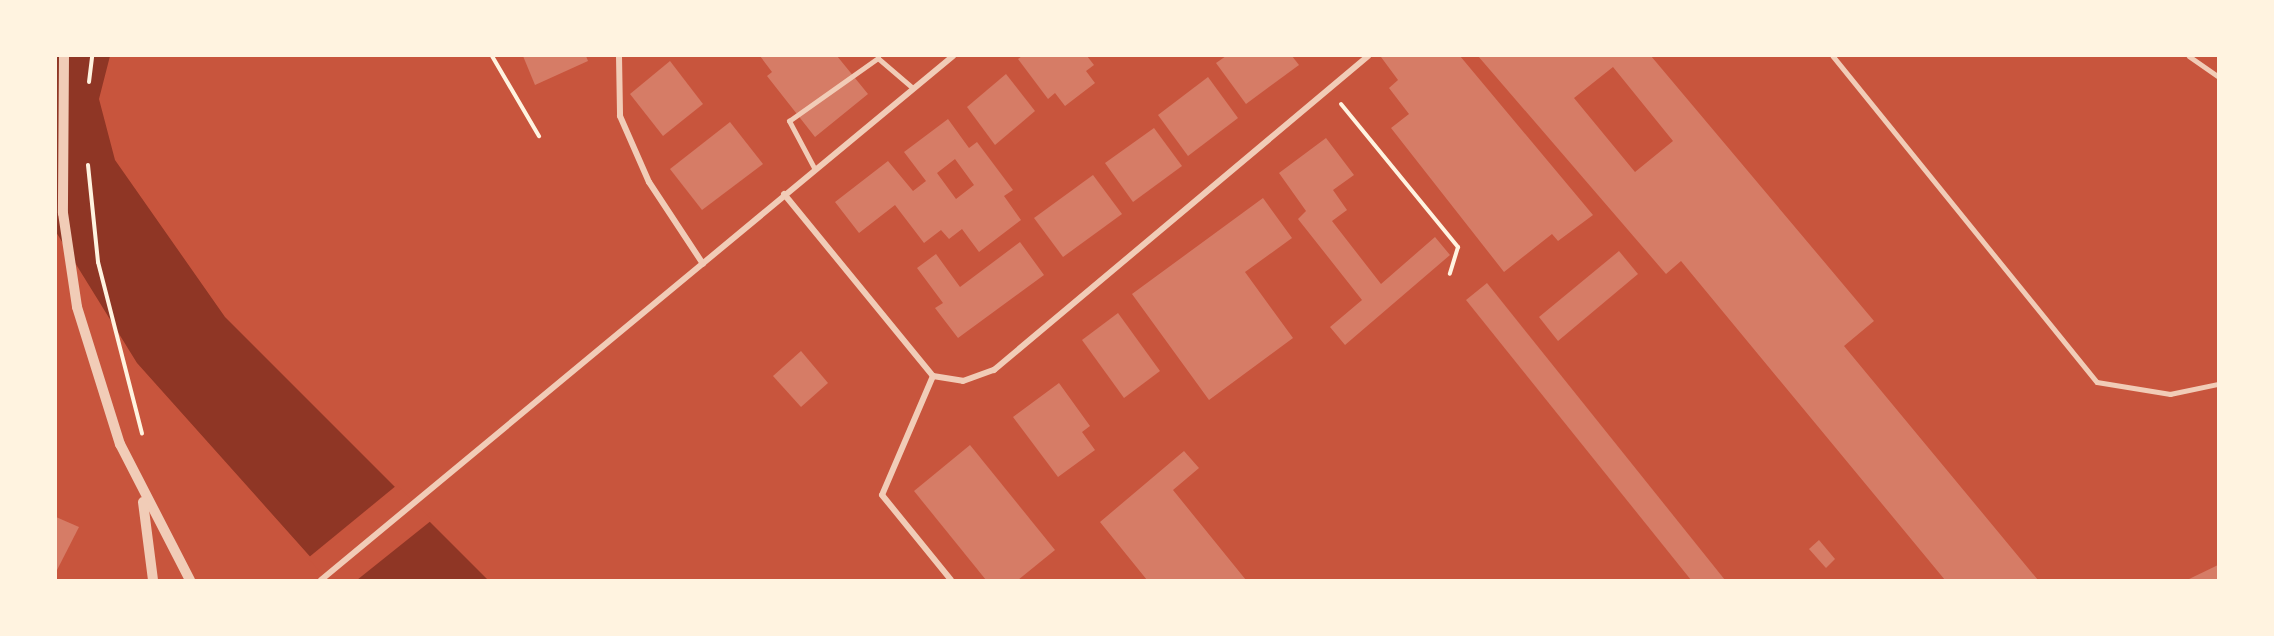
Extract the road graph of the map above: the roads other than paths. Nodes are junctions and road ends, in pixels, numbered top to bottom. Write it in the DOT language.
graph roads {
  1 [pos="64,56"];
  2 [pos="619,56"];
  3 [pos="953,56"];
  4 [pos="1368,56"];
  5 [pos="1833,56"];
  6 [pos="2189,56"];
  7 [pos="2218,76"];
  8 [pos="913,88"];
  9 [pos="814,168"];
  10 [pos="784,194"];
  11 [pos="703,264"];
  12 [pos="933,376"];
  13 [pos="2218,384"];
  14 [pos="141,493"];
  15 [pos="153,580"];
  16 [pos="190,580"];
  17 [pos="321,580"];
  18 [pos="951,580"];
  1 -- 14 [label="street"];
  2 -- 11 [label="street"];
  3 -- 8 [label="street"];
  4 -- 12 [label="street"];
  5 -- 13 [label="lane"];
  6 -- 7 [label="lane"];
  8 -- 9 [label="street"];
  8 -- 9 [label="lane"];
  9 -- 10 [label="street"];
  10 -- 11 [label="street"];
  10 -- 12 [label="street"];
  11 -- 17 [label="street"];
  12 -- 18 [label="street"];
  14 -- 15 [label="street"];
  14 -- 16 [label="street"];
}
